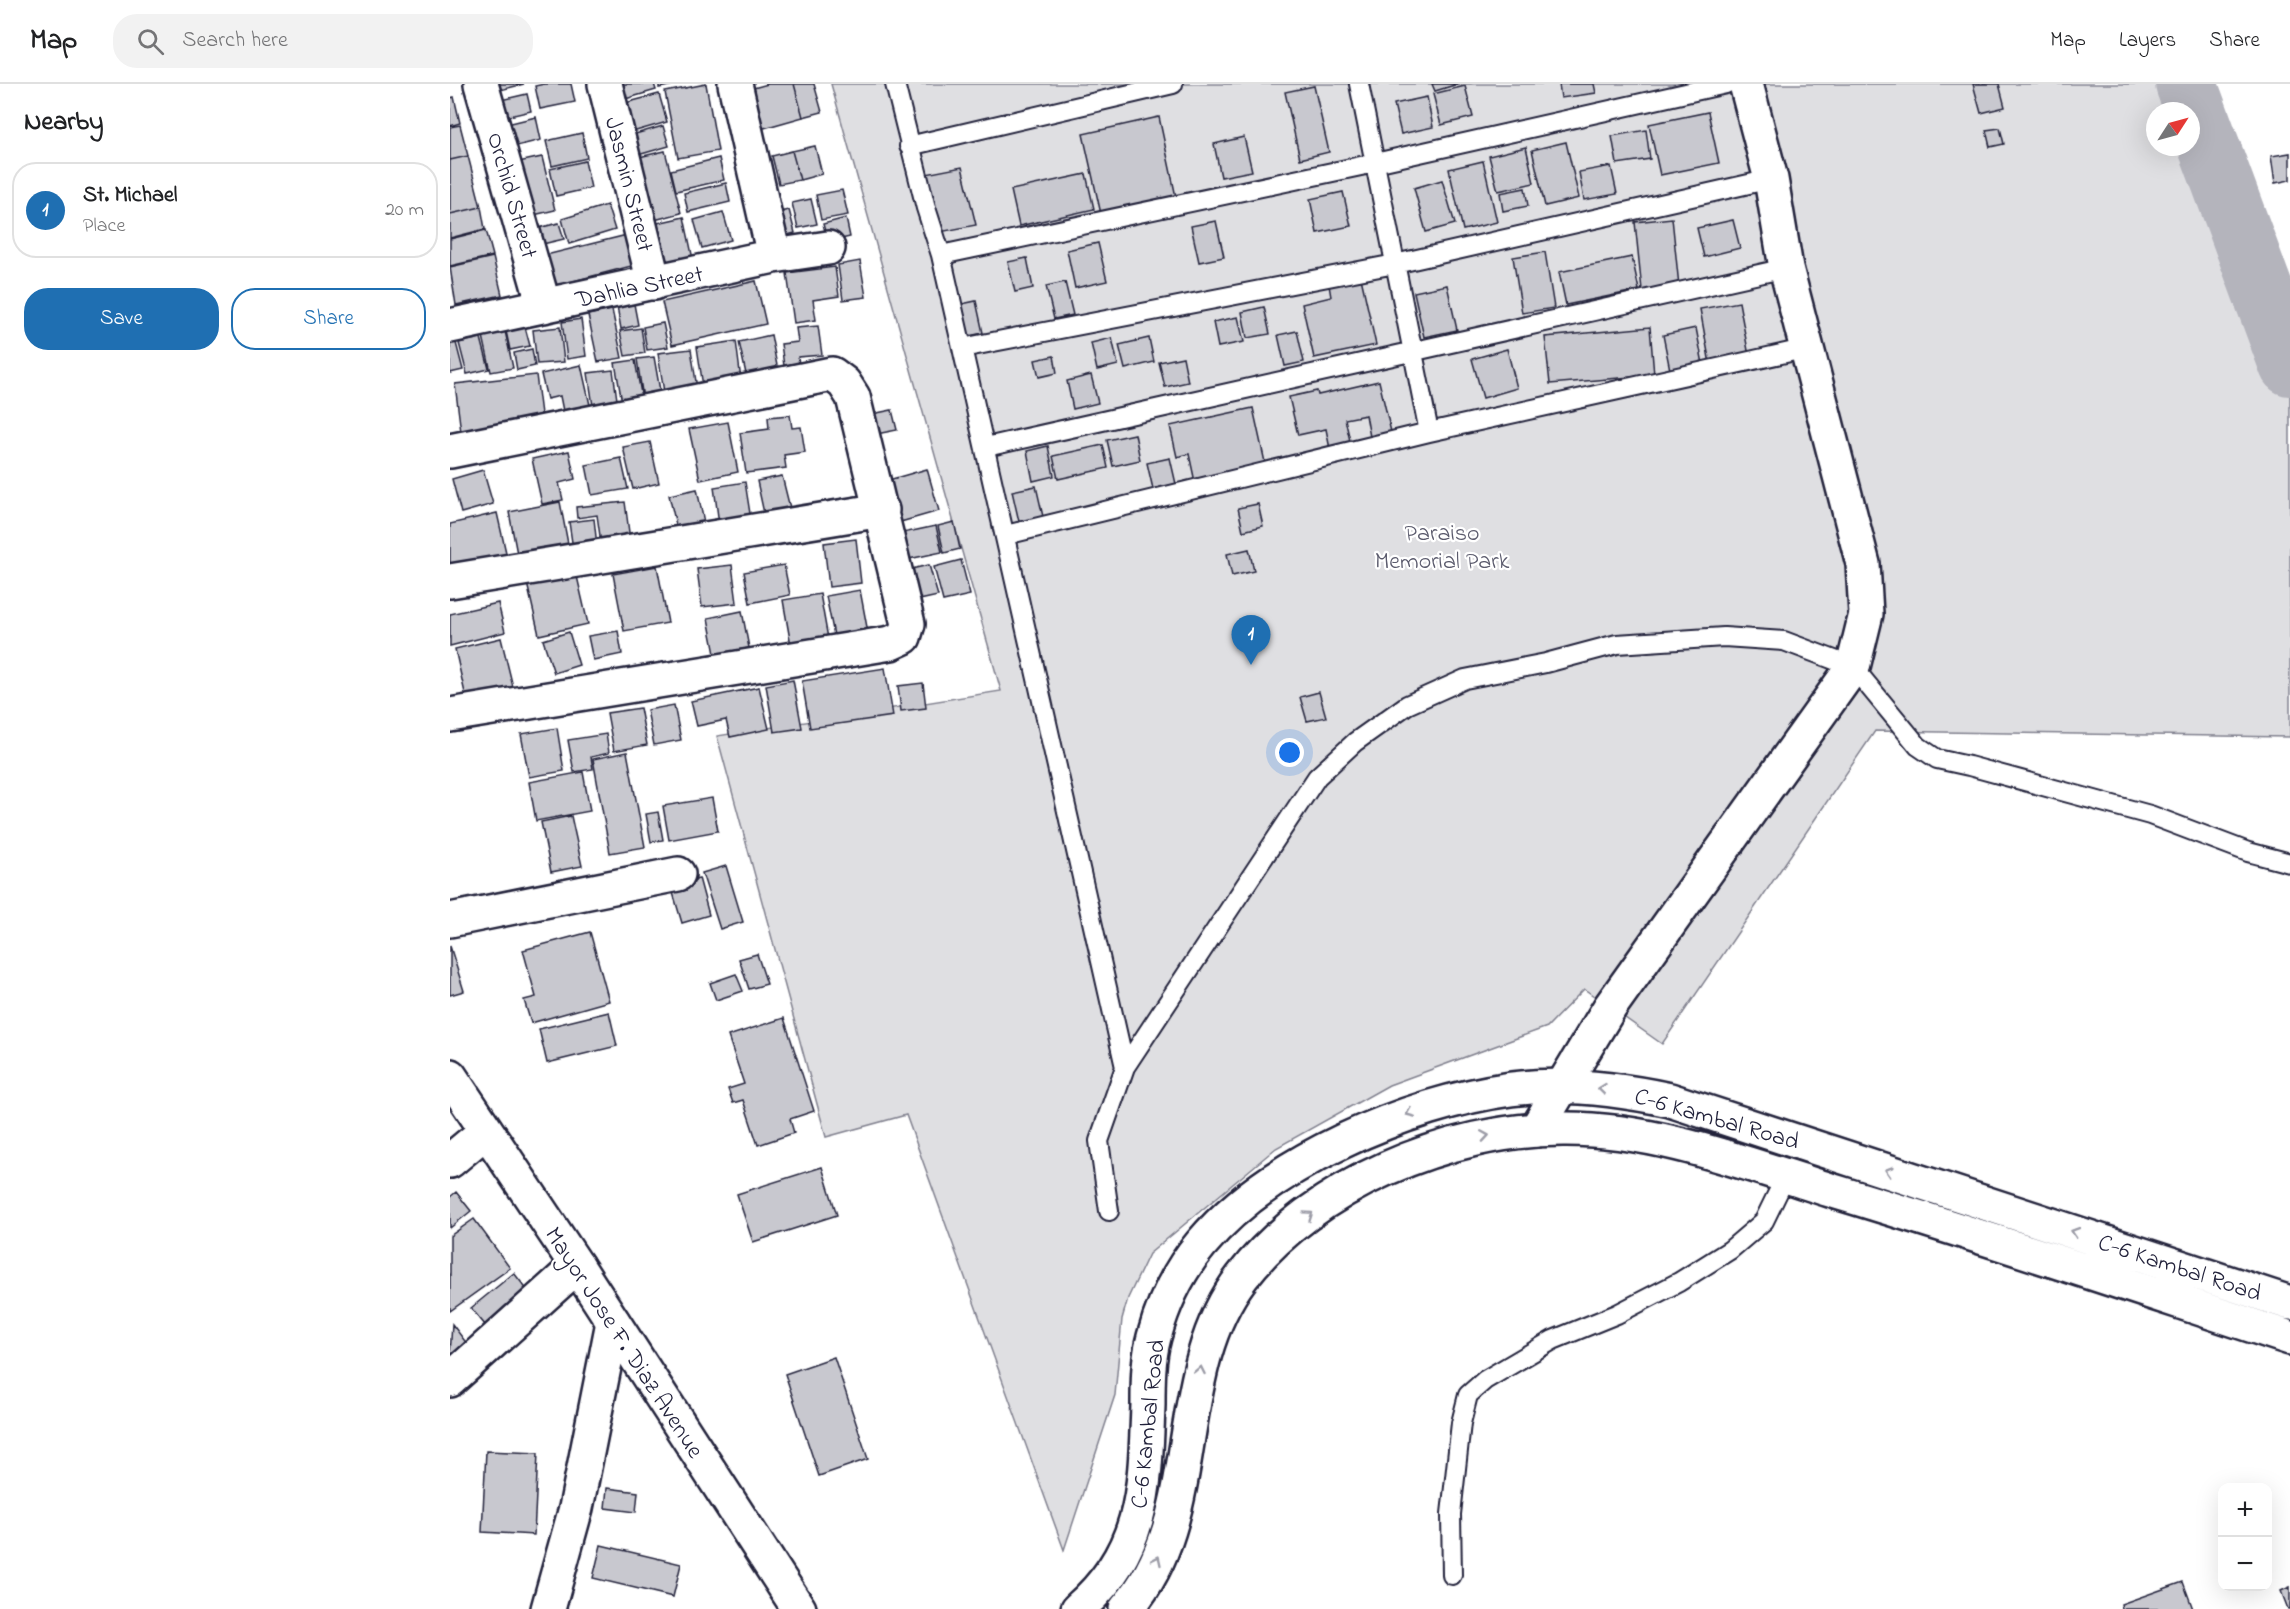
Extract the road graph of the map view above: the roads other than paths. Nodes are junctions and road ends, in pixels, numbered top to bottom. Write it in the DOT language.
graph roads {
  1 [pos="481,84"];
  2 [pos="605,84"];
  3 [pos="735,84"];
  4 [pos="895,84"];
  5 [pos="1173,84"];
  6 [pos="1359,84"];
  7 [pos="1726,84"];
  8 [pos="1746,84"];
  9 [pos="909,146"];
  10 [pos="1376,163"];
  11 [pos="1771,179"];
  12 [pos="828,248"];
  13 [pos="941,255"];
  14 [pos="774,256"];
  15 [pos="1395,264"];
  16 [pos="1786,268"];
  17 [pos="654,283"];
  18 [pos="544,306"];
  19 [pos="450,326"];
  20 [pos="962,348"];
  21 [pos="1808,348"];
  22 [pos="1414,351"];
  23 [pos="1429,432"];
  24 [pos="986,447"];
  25 [pos="450,451"];
  26 [pos="882,510"];
  27 [pos="1006,535"];
  28 [pos="450,581"];
  29 [pos="1853,667"];
  30 [pos="450,715"];
  31 [pos="2290,863"];
  32 [pos="678,874"];
  33 [pos="450,920"];
  34 [pos="1125,1067"];
  35 [pos="450,1076"];
  36 [pos="1560,1086"];
  37 [pos="1536,1130"];
  38 [pos="486,1131"];
  39 [pos="450,1161"];
  40 [pos="1786,1176"];
  41 [pos="1109,1210"];
  42 [pos="577,1266"];
  43 [pos="2290,1303"];
  44 [pos="613,1323"];
  45 [pos="2290,1338"];
  46 [pos="450,1380"];
  47 [pos="1452,1575"];
  48 [pos="548,1609"];
  49 [pos="799,1609"];
  50 [pos="1078,1609"];
  51 [pos="1126,1609"];
  1 -- 18 [label="street, Orchid Street"];
  2 -- 17 [label="street, Jasmin Street"];
  3 -- 14 [label="street"];
  4 -- 9 [label="lane"];
  5 -- 9 [label="lane"];
  6 -- 10 [label="lane"];
  7 -- 10 [label="lane"];
  8 -- 11 [label="street"];
  9 -- 13 [label="lane"];
  10 -- 13 [label="lane"];
  10 -- 15 [label="lane"];
  11 -- 15 [label="lane"];
  11 -- 16 [label="street"];
  12 -- 14 [label="street, Dahlia Street"];
  13 -- 20 [label="lane"];
  14 -- 17 [label="street, Dahlia Street"];
  15 -- 20 [label="lane"];
  15 -- 22 [label="lane"];
  16 -- 21 [label="street"];
  16 -- 22 [label="lane"];
  17 -- 18 [label="street, Dahlia Street"];
  18 -- 19 [label="street, Dahlia Street"];
  20 -- 24 [label="lane"];
  21 -- 23 [label="lane"];
  21 -- 29 [label="street"];
  22 -- 23 [label="lane"];
  22 -- 24 [label="lane"];
  23 -- 27 [label="lane"];
  24 -- 27 [label="lane"];
  25 -- 26 [label="street"];
  26 -- 28 [label="street"];
  26 -- 30 [label="street"];
  27 -- 34 [label="lane"];
  29 -- 31 [label="lane"];
  29 -- 34 [label="lane"];
  29 -- 36 [label="street"];
  32 -- 33 [label="street"];
  34 -- 41 [label="lane"];
  35 -- 38 [label="street, Mayor Jose F. Diaz Avenue"];
  36 -- 37 [label="street"];
  43 -- 36 [label="street, C-6 Kambal Road, one-way"];
  36 -- 50 [label="street, C-6 Kambal Road, one-way"];
  37 -- 40 [label="street, C-6 Kambal Road"];
  51 -- 37 [label="street, C-6 Kambal Road, one-way"];
  38 -- 39 [label="street"];
  38 -- 42 [label="street, Mayor Jose F. Diaz Avenue"];
  40 -- 45 [label="street, C-6 Kambal Road"];
  40 -- 47 [label="lane"];
  42 -- 44 [label="street, Mayor Jose F. Diaz Avenue"];
  42 -- 46 [label="street"];
  44 -- 48 [label="street"];
  44 -- 49 [label="street, Mayor Jose F. Diaz Avenue"];
}
